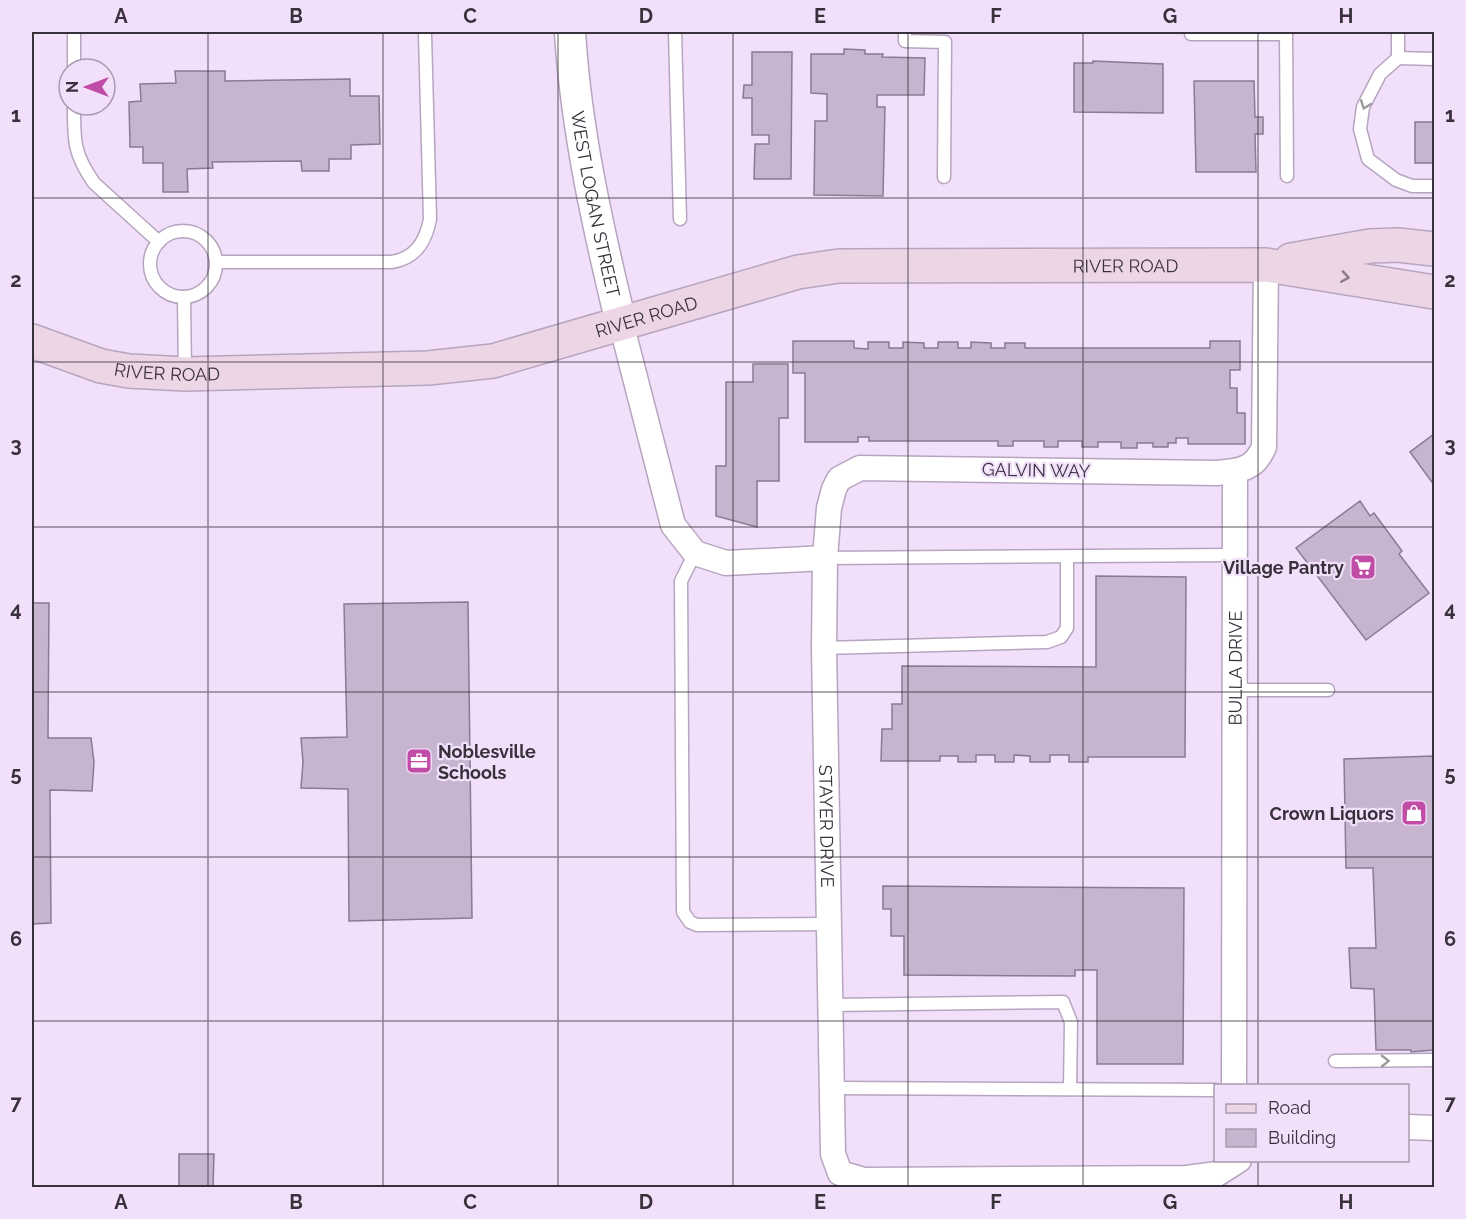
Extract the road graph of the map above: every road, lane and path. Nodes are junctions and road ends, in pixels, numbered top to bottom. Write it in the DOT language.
graph roads {
  1 [pos="74,32"];
  2 [pos="570,32"];
  3 [pos="675,32"];
  4 [pos="906,32"];
  5 [pos="1398,32"];
  6 [pos="1286,33"];
  7 [pos="1191,34"];
  8 [pos="425,35"];
  9 [pos="74,57"];
  10 [pos="1398,58"];
  11 [pos="1434,58"];
  12 [pos="74,117"];
  13 [pos="1287,176"];
  14 [pos="944,177"];
  15 [pos="1434,186"];
  16 [pos="680,219"];
  17 [pos="159,242"];
  18 [pos="1434,249"];
  19 [pos="216,262"];
  20 [pos="1266,265"];
  21 [pos="1434,292"];
  22 [pos="184,297"];
  23 [pos="621,324"];
  24 [pos="32,341"];
  25 [pos="185,374"];
  26 [pos="1235,471"];
  27 [pos="839,479"];
  28 [pos="695,553"];
  29 [pos="1234,555"];
  30 [pos="1067,556"];
  31 [pos="825,558"];
  32 [pos="825,648"];
  33 [pos="1234,690"];
  34 [pos="1328,690"];
  35 [pos="829,924"];
  36 [pos="831,1005"];
  37 [pos="1434,1060"];
  38 [pos="1335,1061"];
  39 [pos="1234,1084"];
  40 [pos="832,1088"];
  41 [pos="1070,1089"];
  42 [pos="1214,1090"];
  43 [pos="1409,1127"];
  44 [pos="1434,1128"];
  45 [pos="1237,1162"];
  1 -- 9 [label="lane"];
  2 -- 23 [label="street, WEST LOGAN STREET"];
  3 -- 16 [label="lane"];
  4 -- 14 [label="lane"];
  5 -- 10 [label="lane"];
  6 -- 7 [label="lane"];
  6 -- 13 [label="lane"];
  8 -- 19 [label="lane"];
  10 -- 11 [label="lane"];
  10 -- 15 [label="lane, one-way"];
  12 -- 17 [label="lane"];
  17 -- 19 [label="lane"];
  17 -- 22 [label="lane"];
  18 -- 20 [label="main road, RIVER ROAD"];
  19 -- 22 [label="lane"];
  20 -- 21 [label="main road, RIVER ROAD, one-way"];
  20 -- 23 [label="main road, RIVER ROAD"];
  20 -- 26 [label="street"];
  22 -- 25 [label="lane"];
  23 -- 25 [label="main road, RIVER ROAD"];
  23 -- 28 [label="street, WEST LOGAN STREET"];
  24 -- 25 [label="main road, RIVER ROAD"];
  26 -- 27 [label="street, GALVIN WAY"];
  26 -- 29 [label="street, BULLA DRIVE"];
  27 -- 31 [label="street, STAYER DRIVE"];
  28 -- 31 [label="street"];
  28 -- 35 [label="lane"];
  29 -- 30 [label="lane"];
  29 -- 33 [label="street, BULLA DRIVE"];
  30 -- 31 [label="lane"];
  30 -- 32 [label="lane"];
  31 -- 32 [label="street, STAYER DRIVE"];
  32 -- 35 [label="street, STAYER DRIVE"];
  33 -- 34 [label="lane"];
  33 -- 39 [label="street, BULLA DRIVE"];
  35 -- 36 [label="street, STAYER DRIVE"];
  36 -- 40 [label="street, STAYER DRIVE"];
  36 -- 41 [label="lane"];
  38 -- 37 [label="lane, one-way"];
  40 -- 41 [label="lane"];
  40 -- 45 [label="street, STAYER DRIVE"];
  41 -- 42 [label="lane"];
  43 -- 44 [label="street"];
}
